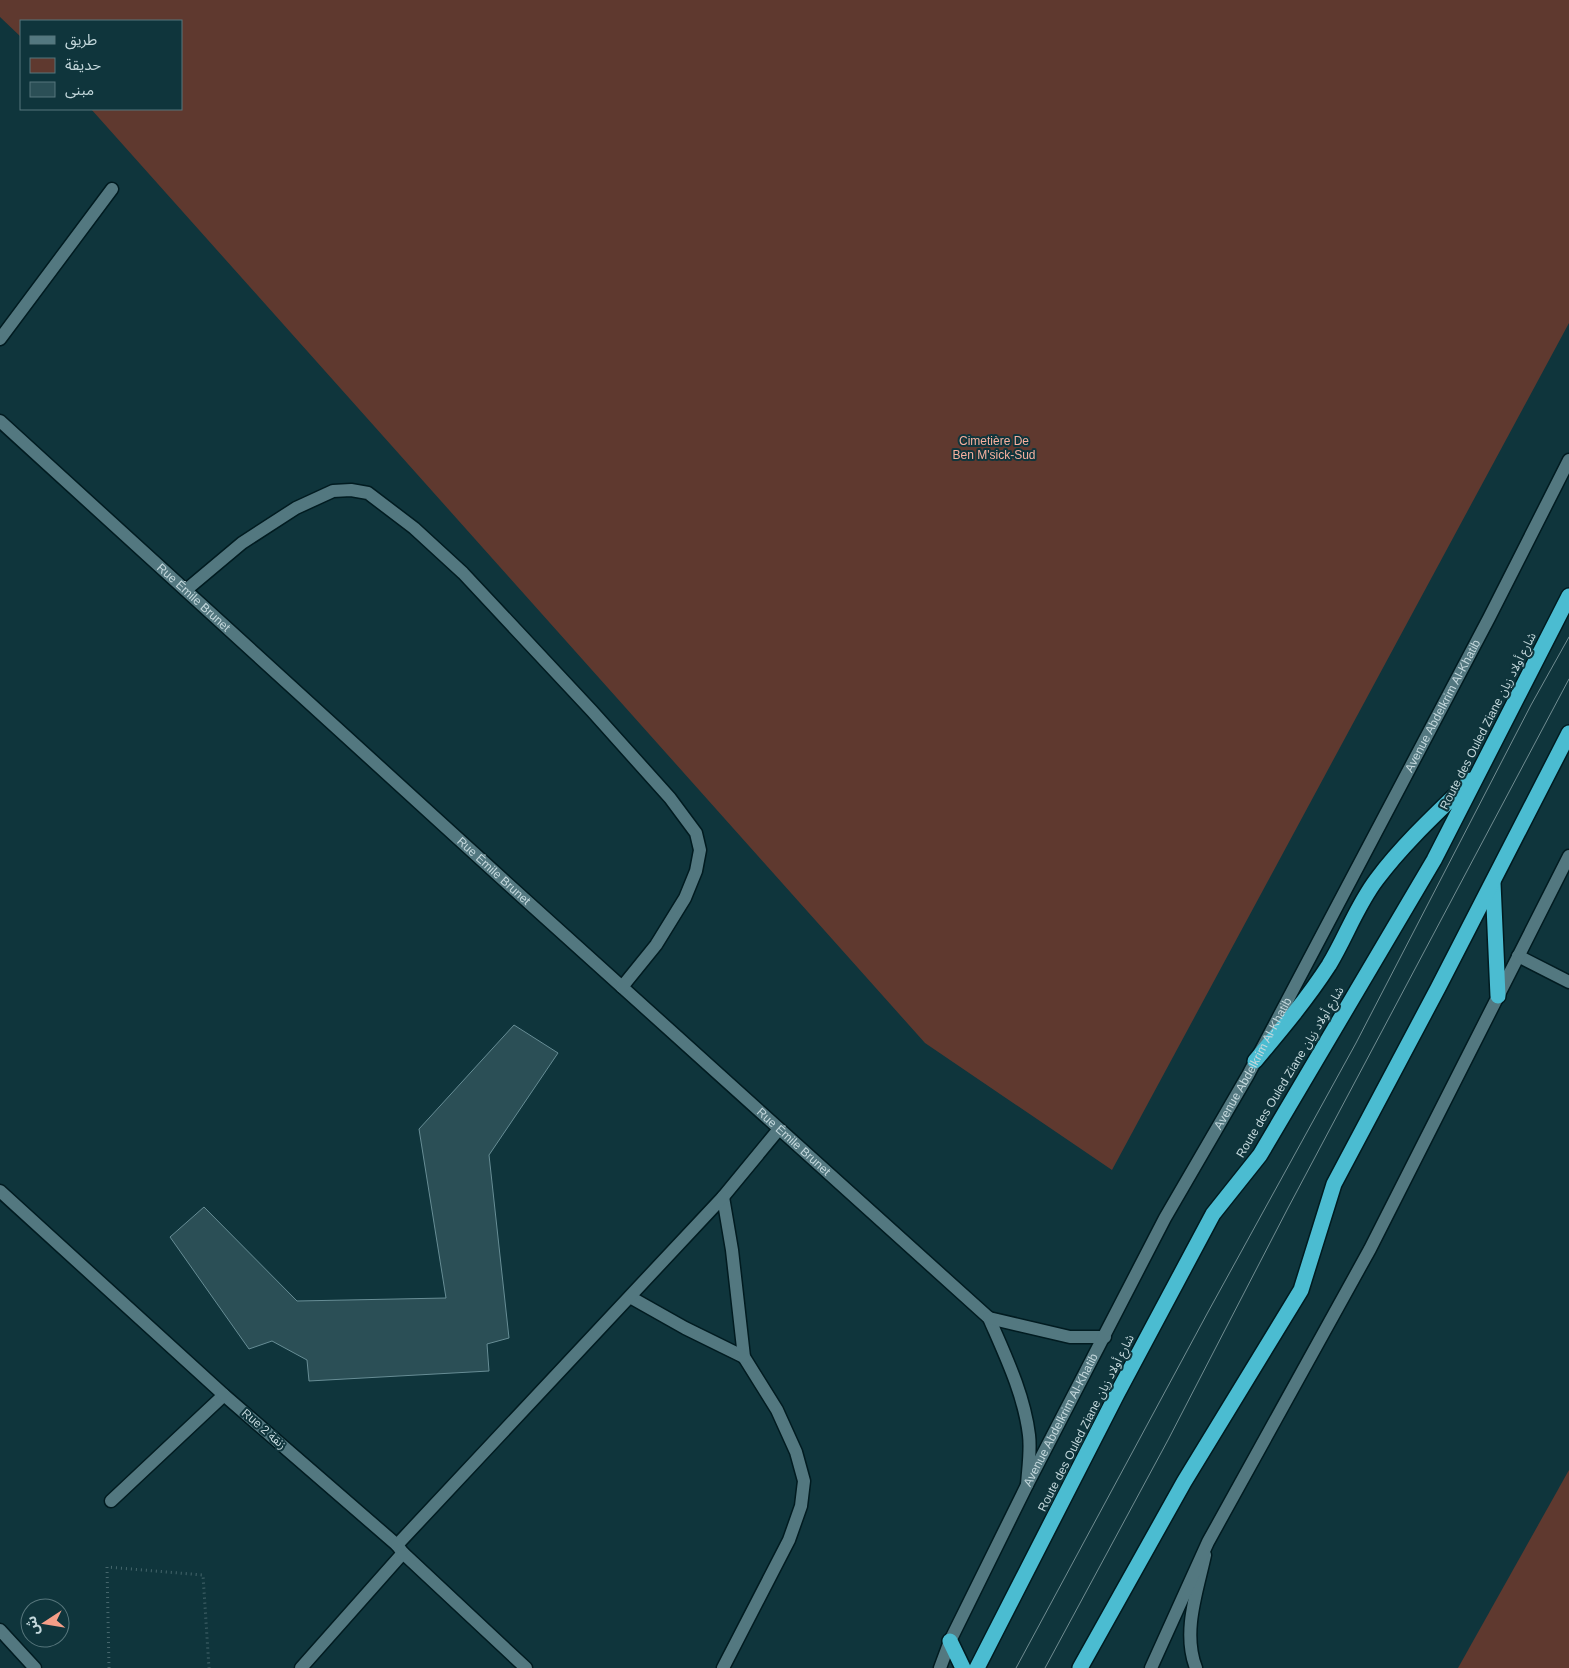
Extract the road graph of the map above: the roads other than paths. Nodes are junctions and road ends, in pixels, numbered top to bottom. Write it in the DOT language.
graph roads {
  1 [pos="112,189"];
  2 [pos="0,339"];
  3 [pos="0,421"];
  4 [pos="1569,460"];
  5 [pos="186,590"];
  6 [pos="1569,596"];
  7 [pos="1569,733"];
  8 [pos="1481,770"];
  9 [pos="1569,856"];
  10 [pos="1493,881"];
  11 [pos="1518,956"];
  12 [pos="1569,982"];
  13 [pos="622,987"];
  14 [pos="1498,996"];
  15 [pos="1255,1061"];
  16 [pos="779,1129"];
  17 [pos="0,1191"];
  18 [pos="723,1196"];
  19 [pos="630,1297"];
  20 [pos="990,1318"];
  21 [pos="1105,1338"];
  22 [pos="744,1356"];
  23 [pos="224,1395"];
  24 [pos="1027,1485"];
  25 [pos="111,1501"];
  26 [pos="1208,1542"];
  27 [pos="400,1549"];
  28 [pos="0,1630"];
  29 [pos="950,1641"];
  30 [pos="34,1668"];
  31 [pos="301,1668"];
  32 [pos="526,1668"];
  33 [pos="723,1668"];
  34 [pos="940,1668"];
  35 [pos="963,1668"];
  36 [pos="977,1668"];
  37 [pos="1080,1668"];
  38 [pos="1151,1668"];
  39 [pos="1196,1668"];
  1 -- 2 [label="street"];
  3 -- 5 [label="street, Rue Émile Brunet"];
  4 -- 15 [label="street, Avenue Abdelkrim Al-Khatib"];
  5 -- 13 [label="street, Rue Émile Brunet"];
  5 -- 13 [label="street"];
  6 -- 8 [label="highway, Route des Ouled Ziane شارع أولاد زيان"];
  7 -- 10 [label="highway"];
  8 -- 15 [label="highway"];
  8 -- 36 [label="highway, Route des Ouled Ziane شارع أولاد زيان"];
  9 -- 11 [label="street"];
  10 -- 14 [label="highway"];
  10 -- 37 [label="highway"];
  11 -- 12 [label="street"];
  11 -- 14 [label="street"];
  13 -- 16 [label="street, Rue Émile Brunet"];
  14 -- 26 [label="street"];
  15 -- 21 [label="street, Avenue Abdelkrim Al-Khatib"];
  16 -- 18 [label="street"];
  16 -- 20 [label="street, Rue Émile Brunet"];
  17 -- 23 [label="street, Rue 2 زنقة"];
  18 -- 19 [label="street"];
  18 -- 22 [label="street"];
  19 -- 22 [label="street"];
  19 -- 27 [label="street"];
  20 -- 21 [label="street, Rue Émile Brunet"];
  20 -- 24 [label="street, Rue Émile Brunet"];
  21 -- 24 [label="street, Avenue Abdelkrim Al-Khatib"];
  22 -- 33 [label="street"];
  23 -- 25 [label="street"];
  23 -- 27 [label="street, Rue 2 زنقة"];
  24 -- 29 [label="street, Avenue Abdelkrim Al-Khatib"];
  26 -- 38 [label="street"];
  26 -- 39 [label="street"];
  27 -- 31 [label="street"];
  27 -- 32 [label="street, Rue 2 زنقة"];
  28 -- 30 [label="street"];
  29 -- 34 [label="street, Avenue Abdelkrim Al-Khatib"];
  29 -- 35 [label="highway"];
}
